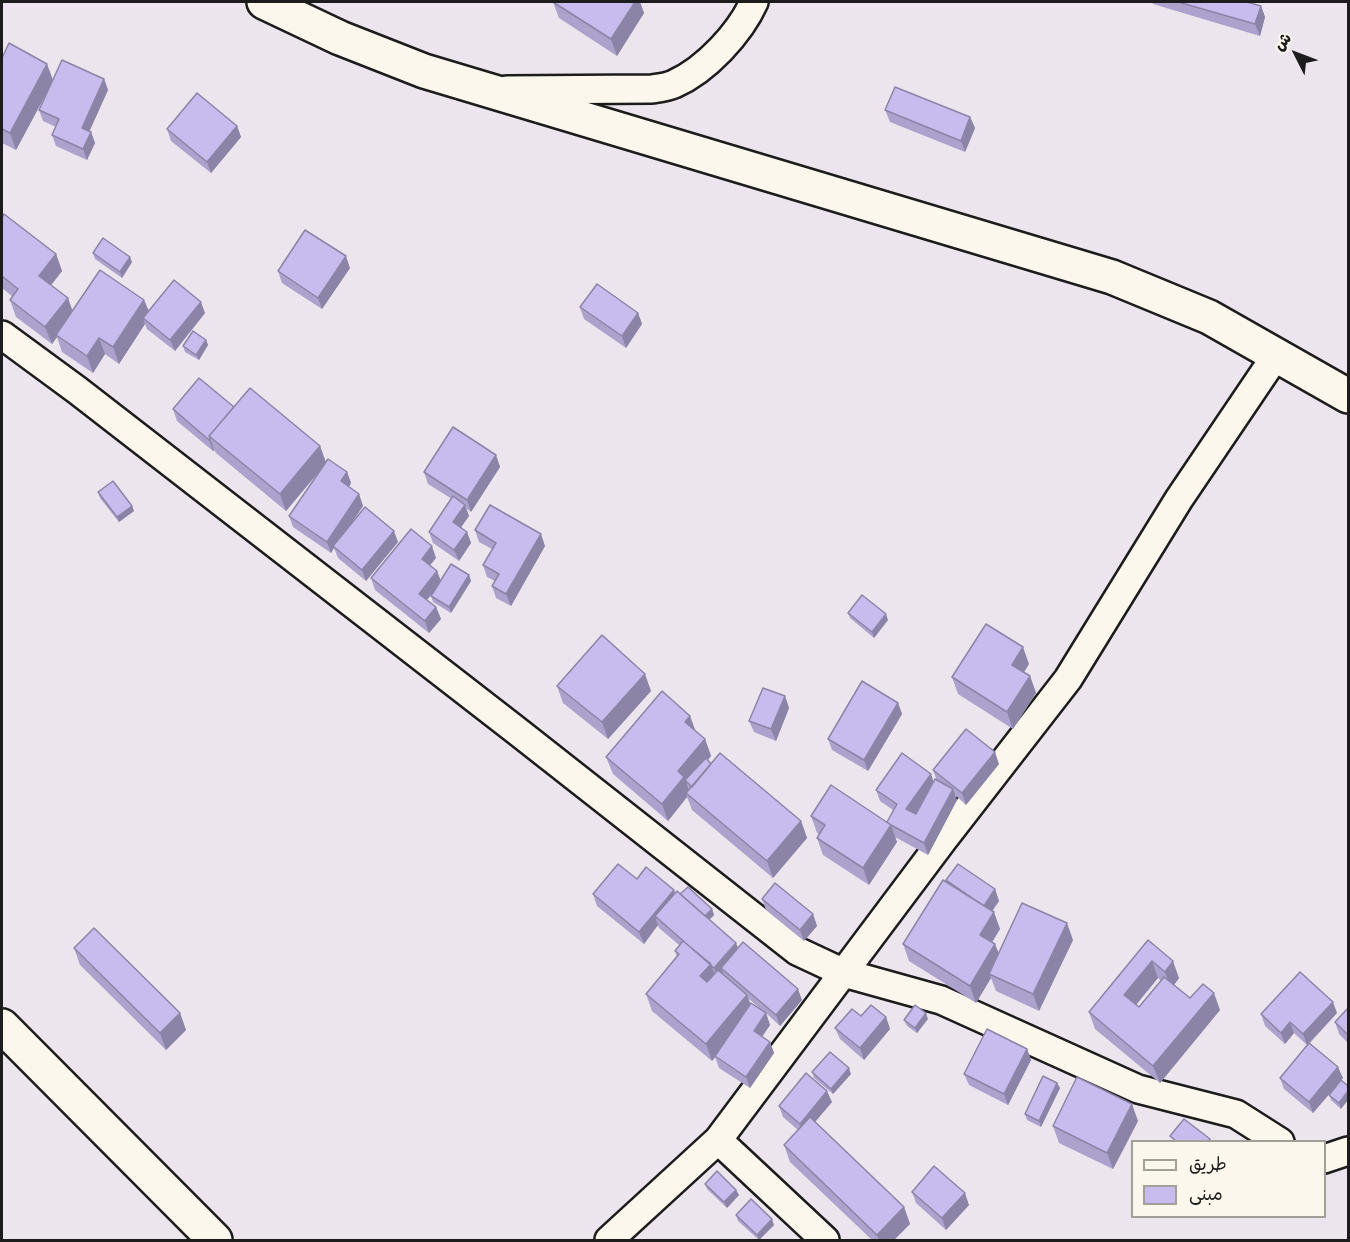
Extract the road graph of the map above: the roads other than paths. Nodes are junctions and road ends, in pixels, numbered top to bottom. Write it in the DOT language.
graph roads {
  1 [pos="264,2"];
  2 [pos="754,2"];
  3 [pos="491,90"];
  4 [pos="2,335"];
  5 [pos="1276,354"];
  6 [pos="1348,396"];
  7 [pos="844,973"];
  8 [pos="2,1026"];
  9 [pos="718,1140"];
  10 [pos="1277,1140"];
  11 [pos="1348,1151"];
  12 [pos="1326,1158"];
  13 [pos="215,1240"];
  14 [pos="609,1240"];
  15 [pos="825,1240"];
  1 -- 3 [label="main road"];
  2 -- 3 [label="street"];
  3 -- 5 [label="main road"];
  4 -- 7 [label="street"];
  5 -- 6 [label="main road"];
  5 -- 7 [label="street"];
  7 -- 9 [label="street"];
  7 -- 10 [label="street"];
  8 -- 13 [label="main road"];
  9 -- 14 [label="street"];
  9 -- 15 [label="street"];
  11 -- 12 [label="street"];
}
